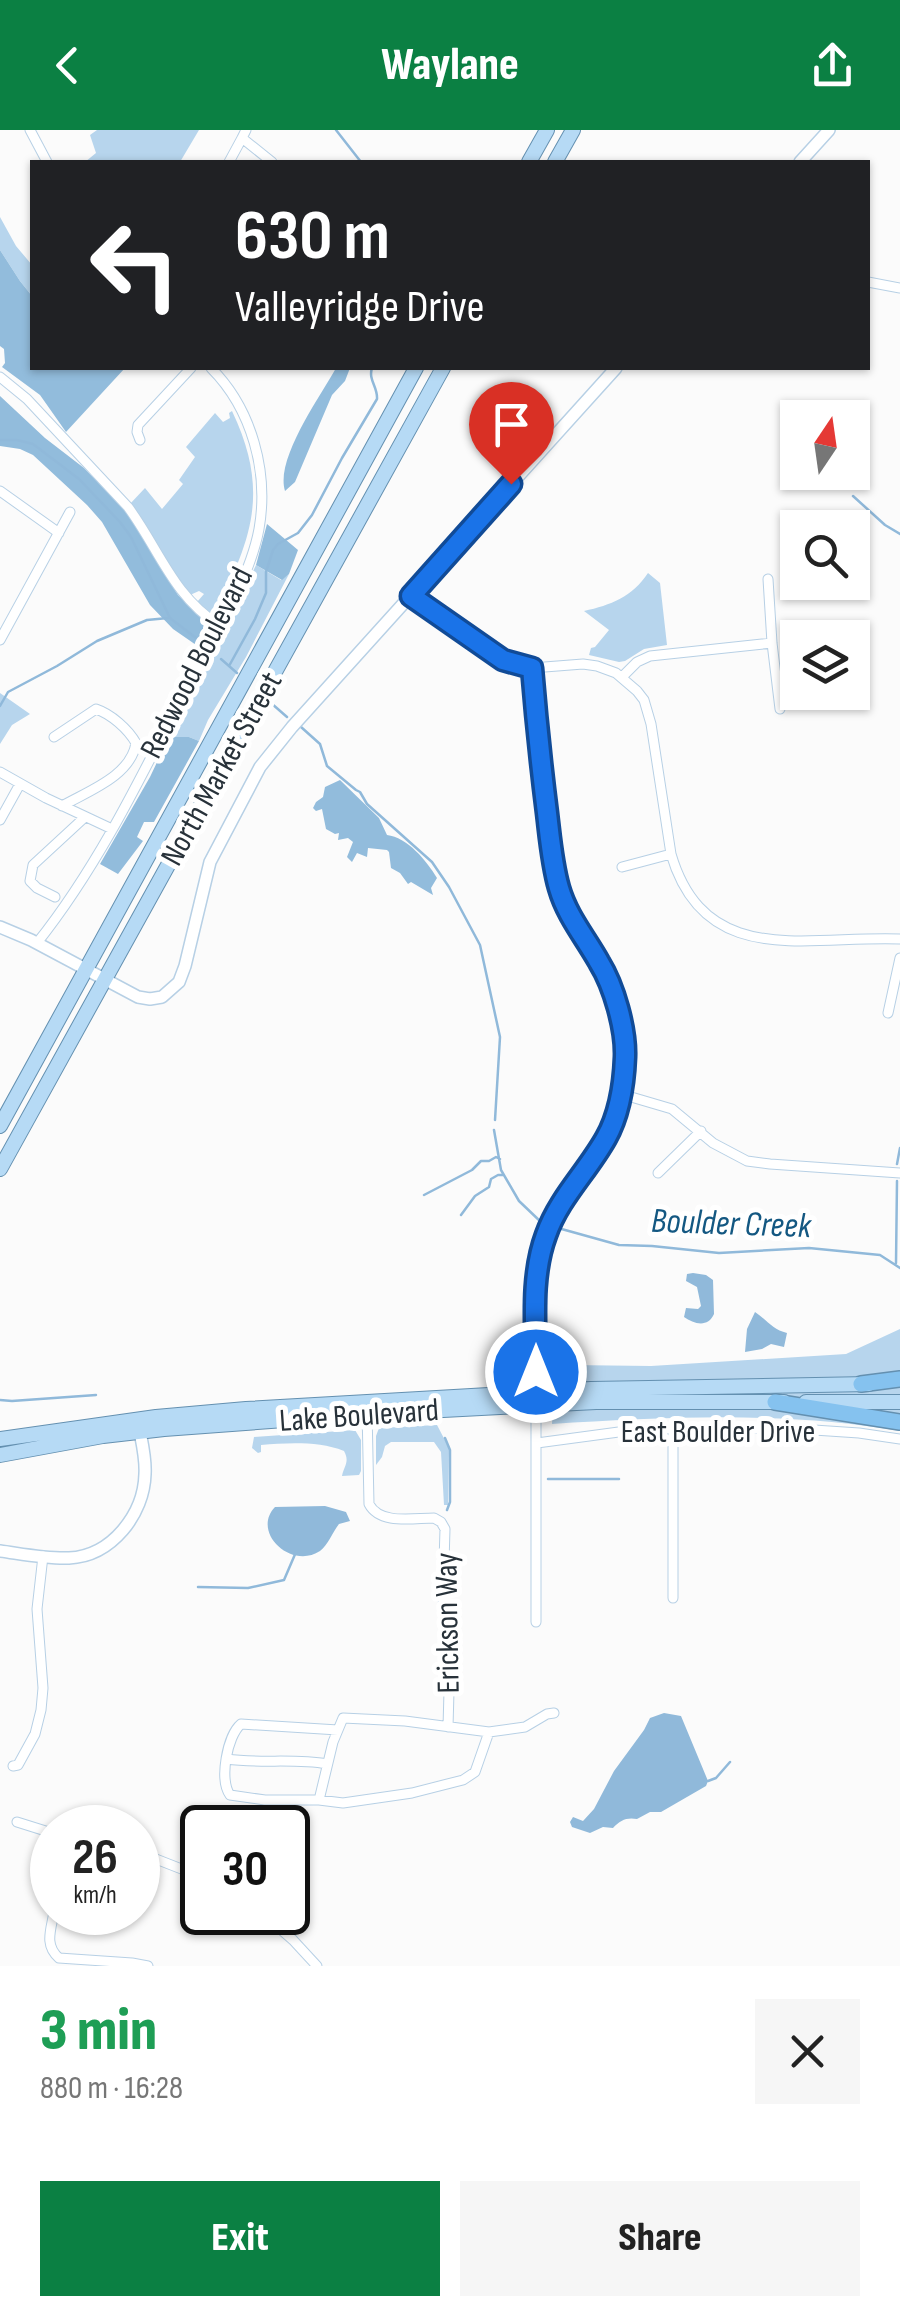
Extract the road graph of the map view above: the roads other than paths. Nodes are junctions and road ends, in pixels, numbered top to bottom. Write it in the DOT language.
graph roads {
  1 [pos="30,130"];
  2 [pos="547,130"];
  3 [pos="573,130"];
  4 [pos="829,130"];
  5 [pos="244,134"];
  6 [pos="46,160"];
  7 [pos="230,160"];
  8 [pos="270,160"];
  9 [pos="530,160"];
  10 [pos="556,160"];
  11 [pos="802,160"];
  12 [pos="870,282"];
  13 [pos="900,288"];
  14 [pos="189,370"];
  15 [pos="213,370"];
  16 [pos="415,370"];
  17 [pos="441,370"];
  18 [pos="614,370"];
  19 [pos="0,377"];
  20 [pos="140,440"];
  21 [pos="1,495"];
  22 [pos="70,512"];
  23 [pos="59,533"];
  24 [pos="768,579"];
  25 [pos="411,596"];
  26 [pos="219,625"];
  27 [pos="0,640"];
  28 [pos="772,643"];
  29 [pos="532,668"];
  30 [pos="622,677"];
  31 [pos="780,709"];
  32 [pos="54,736"];
  33 [pos="0,772"];
  34 [pos="20,784"];
  35 [pos="62,806"];
  36 [pos="85,817"];
  37 [pos="0,820"];
  38 [pos="112,829"];
  39 [pos="671,854"];
  40 [pos="622,866"];
  41 [pos="55,897"];
  42 [pos="0,927"];
  43 [pos="900,938"];
  44 [pos="37,944"];
  45 [pos="900,958"];
  46 [pos="85,970"];
  47 [pos="106,980"];
  48 [pos="888,1013"];
  49 [pos="620,1094"];
  50 [pos="0,1126"];
  51 [pos="700,1131"];
  52 [pos="0,1169"];
  53 [pos="900,1173"];
  54 [pos="658,1174"];
  55 [pos="900,1382"];
  56 [pos="861,1384"];
  57 [pos="536,1398"];
  58 [pos="775,1402"];
  59 [pos="900,1402"];
  60 [pos="367,1408"];
  61 [pos="900,1422"];
  62 [pos="139,1426"];
  63 [pos="673,1428"];
  64 [pos="0,1439"];
  65 [pos="900,1439"];
  66 [pos="537,1442"];
  67 [pos="0,1455"];
  68 [pos="0,1551"];
  69 [pos="43,1556"];
  70 [pos="673,1598"];
  71 [pos="536,1622"];
  72 [pos="554,1713"];
  73 [pos="448,1727"];
  74 [pos="338,1730"];
  75 [pos="490,1732"];
  76 [pos="227,1759"];
  77 [pos="327,1764"];
  78 [pos="12,1766"];
  79 [pos="319,1800"];
  80 [pos="17,1822"];
  81 [pos="30,1826"];
  82 [pos="49,1935"];
  83 [pos="287,1935"];
  84 [pos="148,1966"];
  85 [pos="317,1966"];
  1 -- 6 [label="street"];
  2 -- 9 [label="main road"];
  3 -- 10 [label="main road"];
  4 -- 11 [label="street"];
  5 -- 7 [label="street"];
  5 -- 8 [label="street"];
  12 -- 13 [label="street"];
  14 -- 20 [label="street"];
  15 -- 26 [label="street, Redwood Boulevard"];
  16 -- 46 [label="main road, North Market Street"];
  17 -- 47 [label="main road, North Market Street"];
  18 -- 25 [label="street"];
  19 -- 26 [label="street"];
  21 -- 23 [label="street"];
  22 -- 23 [label="street"];
  23 -- 27 [label="street"];
  24 -- 28 [label="street"];
  25 -- 29 [label="street"];
  25 -- 47 [label="street"];
  26 -- 38 [label="street, Redwood Boulevard"];
  28 -- 30 [label="street"];
  28 -- 31 [label="street"];
  29 -- 30 [label="street"];
  29 -- 49 [label="street"];
  30 -- 39 [label="street"];
  32 -- 35 [label="street"];
  33 -- 34 [label="street"];
  34 -- 35 [label="street"];
  34 -- 37 [label="street"];
  35 -- 36 [label="street"];
  36 -- 38 [label="street"];
  36 -- 41 [label="street"];
  38 -- 44 [label="street, Redwood Boulevard"];
  39 -- 40 [label="street"];
  39 -- 43 [label="street"];
  42 -- 44 [label="street"];
  44 -- 46 [label="street"];
  45 -- 48 [label="street"];
  46 -- 47 [label="street"];
  46 -- 50 [label="main road, North Market Street"];
  47 -- 52 [label="main road, North Market Street"];
  49 -- 51 [label="street"];
  49 -- 57 [label="street"];
  51 -- 53 [label="street"];
  51 -- 54 [label="street"];
  55 -- 56 [label="highway"];
  56 -- 57 [label="main road, Lake Boulevard"];
  57 -- 58 [label="main road, Lake Boulevard"];
  57 -- 60 [label="main road, Lake Boulevard"];
  57 -- 66 [label="street"];
  58 -- 59 [label="main road, Lake Boulevard"];
  58 -- 61 [label="highway"];
  60 -- 62 [label="main road, Lake Boulevard"];
  60 -- 73 [label="street, Erickson Way"];
  62 -- 64 [label="main road, Lake Boulevard"];
  62 -- 67 [label="main road, Lake Boulevard"];
  62 -- 69 [label="street"];
  63 -- 65 [label="street, East Boulder Drive"];
  63 -- 66 [label="street, East Boulder Drive"];
  63 -- 70 [label="street"];
  66 -- 71 [label="street"];
  68 -- 69 [label="street"];
  69 -- 78 [label="street"];
  72 -- 75 [label="street"];
  73 -- 74 [label="street"];
  73 -- 75 [label="street"];
  74 -- 76 [label="street"];
  74 -- 77 [label="street"];
  75 -- 79 [label="street"];
  76 -- 77 [label="street"];
  76 -- 79 [label="street"];
  77 -- 79 [label="street"];
  80 -- 81 [label="street"];
  82 -- 84 [label="street"];
  83 -- 85 [label="street"];
}
